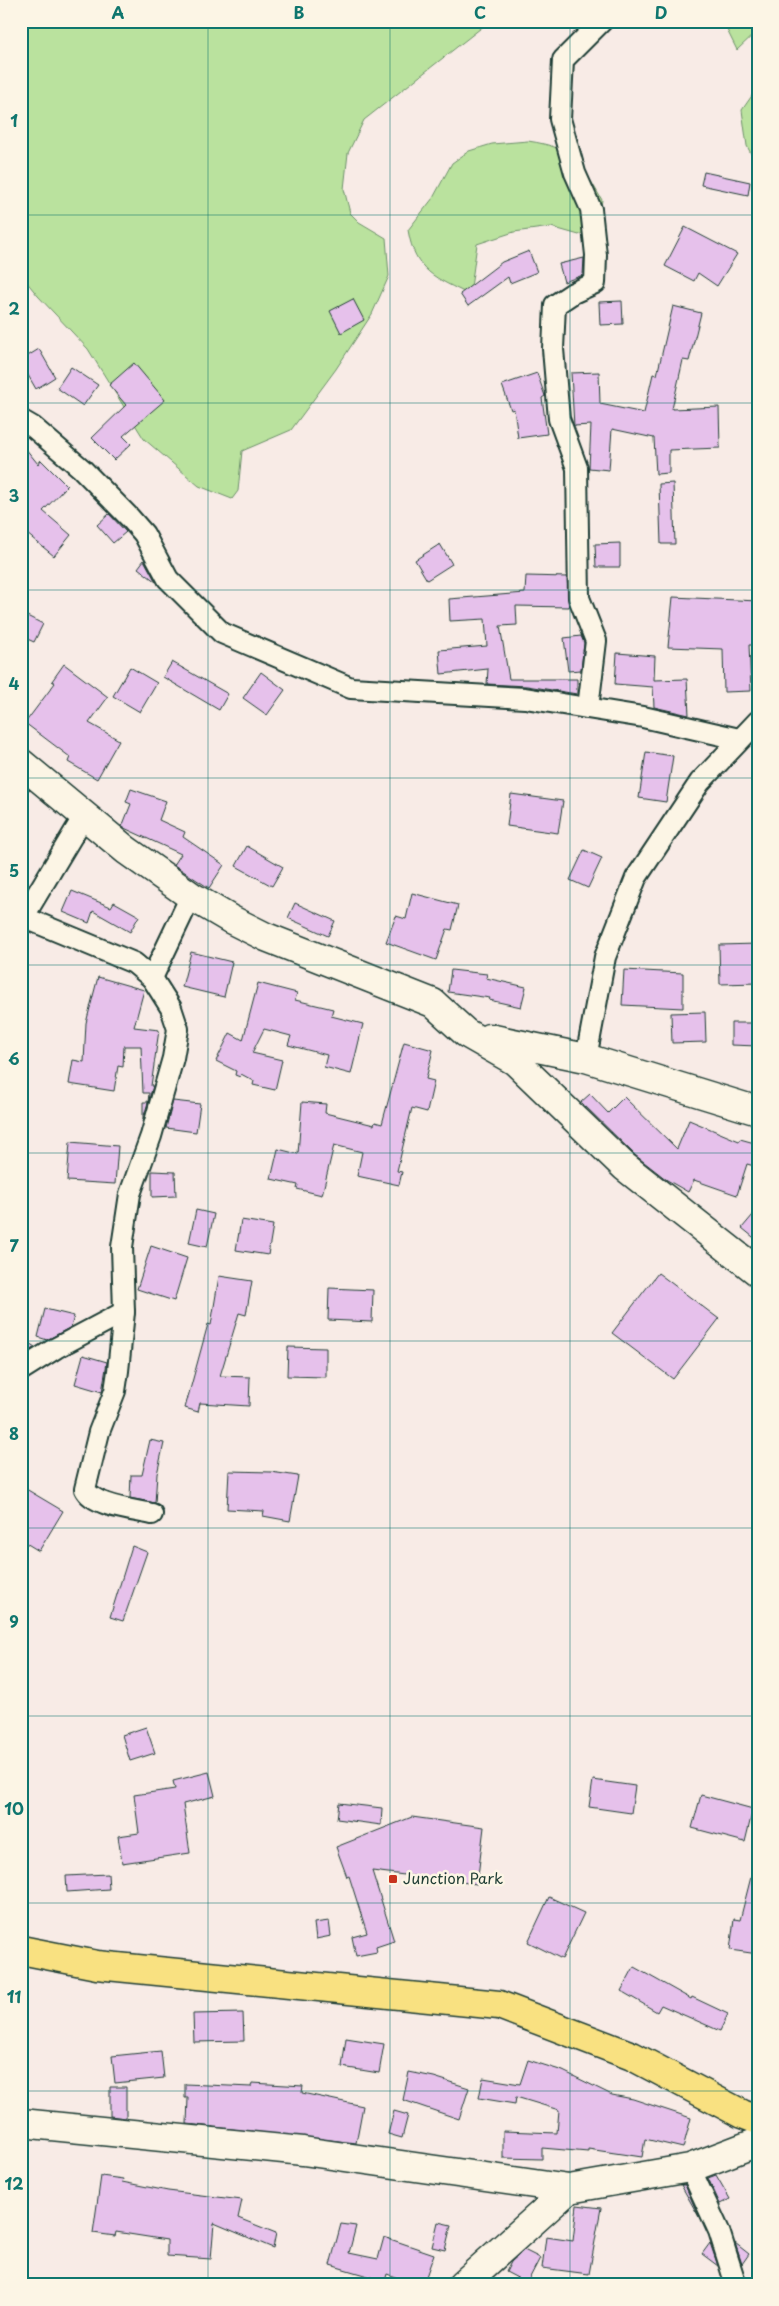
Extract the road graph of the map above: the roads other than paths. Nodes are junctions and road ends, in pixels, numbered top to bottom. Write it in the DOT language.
graph roads {
  1 [pos="602,21"];
  2 [pos="21,420"];
  3 [pos="588,708"];
  4 [pos="758,721"];
  5 [pos="739,739"];
  6 [pos="21,763"];
  7 [pos="84,816"];
  8 [pos="191,896"];
  9 [pos="22,919"];
  10 [pos="152,978"];
  11 [pos="466,1033"];
  12 [pos="586,1058"];
  13 [pos="757,1104"];
  14 [pos="758,1272"];
  15 [pos="124,1312"];
  16 [pos="21,1370"];
  17 [pos="152,1514"];
  18 [pos="21,1950"];
  19 [pos="752,2121"];
  20 [pos="21,2123"];
  21 [pos="758,2142"];
  22 [pos="690,2168"];
  23 [pos="569,2189"];
  24 [pos="462,2285"];
  25 [pos="736,2285"];
  1 -- 3 [label="street"];
  2 -- 3 [label="street"];
  3 -- 5 [label="street"];
  4 -- 5 [label="street"];
  5 -- 12 [label="street"];
  6 -- 7 [label="street"];
  7 -- 8 [label="street"];
  7 -- 9 [label="street"];
  8 -- 10 [label="street"];
  8 -- 11 [label="street"];
  9 -- 10 [label="street"];
  10 -- 15 [label="street"];
  11 -- 12 [label="street"];
  11 -- 14 [label="street"];
  12 -- 13 [label="street"];
  15 -- 16 [label="street"];
  15 -- 17 [label="street"];
  18 -- 19 [label="highway"];
  20 -- 23 [label="street"];
  21 -- 22 [label="street"];
  22 -- 23 [label="street"];
  22 -- 25 [label="street"];
  23 -- 24 [label="street"];
}
